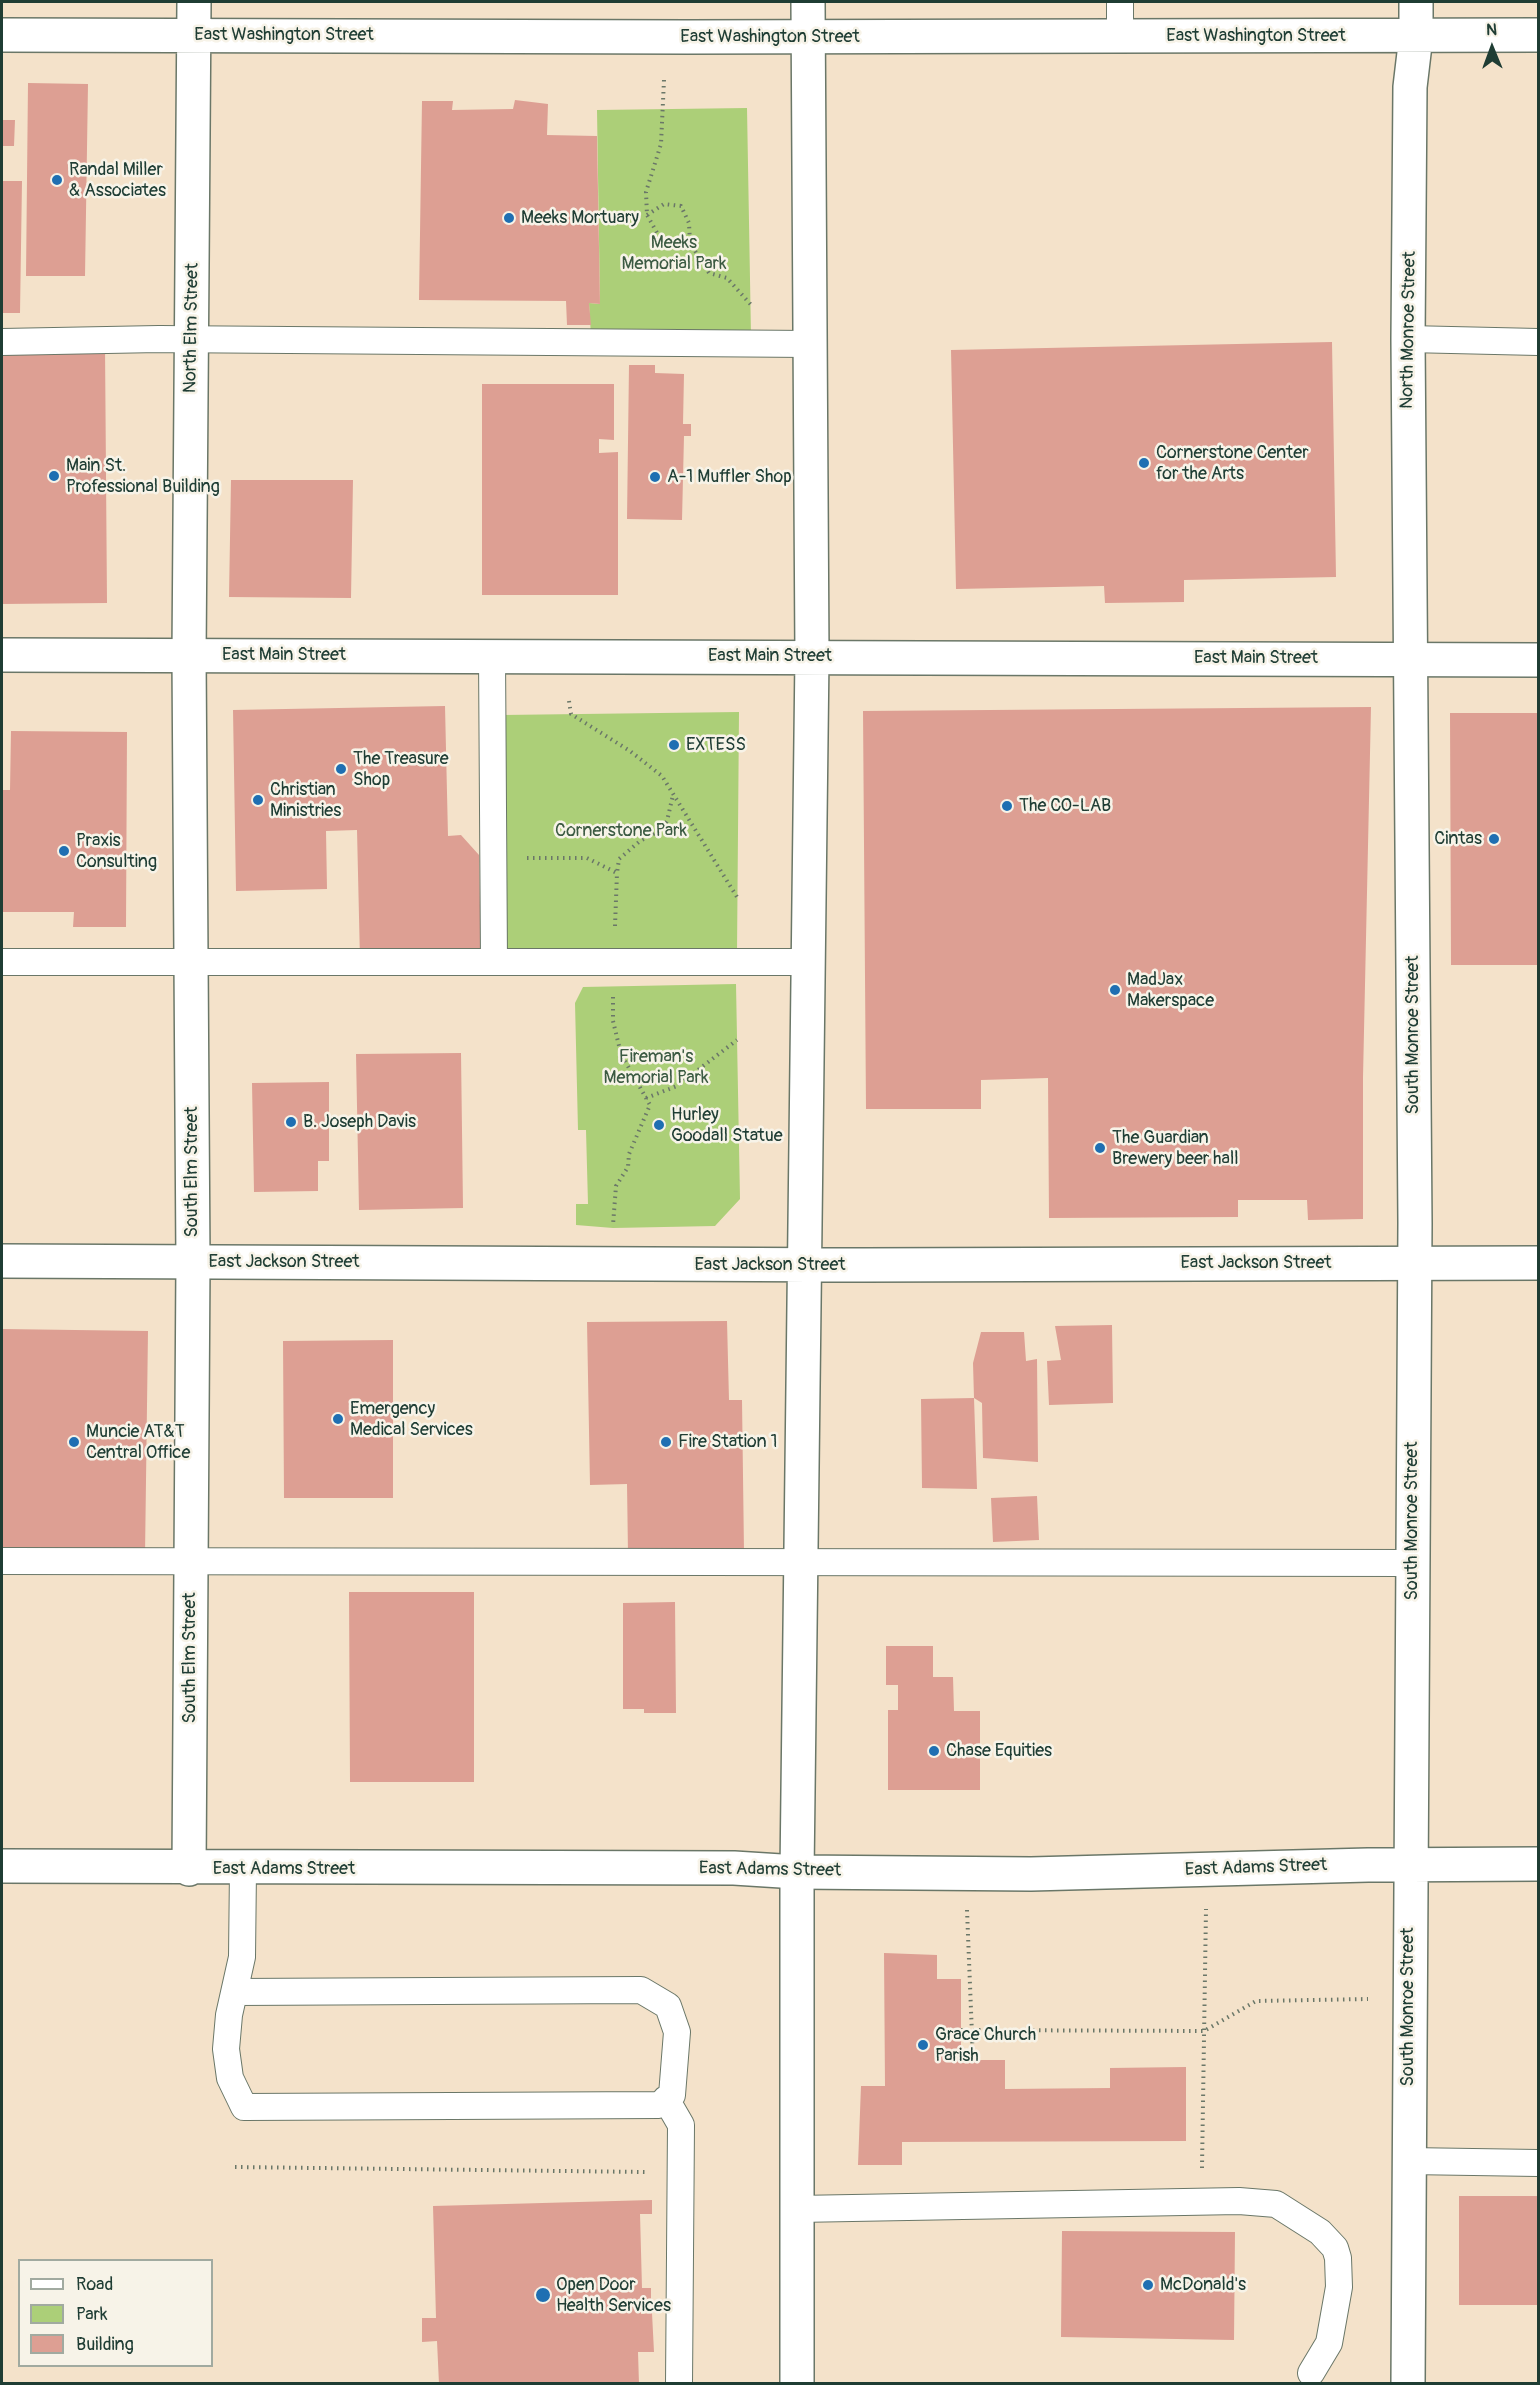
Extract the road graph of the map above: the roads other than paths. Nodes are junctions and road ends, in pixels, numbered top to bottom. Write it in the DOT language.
graph roads {
  1 [pos="194,2"];
  2 [pos="808,2"];
  3 [pos="1120,2"];
  4 [pos="1416,2"];
  5 [pos="2,35"];
  6 [pos="1120,35"];
  7 [pos="1539,35"];
  8 [pos="194,36"];
  9 [pos="1416,36"];
  10 [pos="808,37"];
  11 [pos="1408,339"];
  12 [pos="191,340"];
  13 [pos="2,342"];
  14 [pos="1539,342"];
  15 [pos="810,344"];
  16 [pos="2,655"];
  17 [pos="189,655"];
  18 [pos="492,655"];
  19 [pos="812,656"];
  20 [pos="1410,658"];
  21 [pos="1539,660"];
  22 [pos="2,962"];
  23 [pos="494,962"];
  24 [pos="808,962"];
  25 [pos="191,963"];
  26 [pos="2,1261"];
  27 [pos="193,1262"];
  28 [pos="1414,1263"];
  29 [pos="1539,1263"];
  30 [pos="806,1265"];
  31 [pos="2,1561"];
  32 [pos="802,1561"];
  33 [pos="191,1563"];
  34 [pos="1412,1563"];
  35 [pos="1539,1864"];
  36 [pos="2,1866"];
  37 [pos="1409,1866"];
  38 [pos="189,1869"];
  39 [pos="243,1869"];
  40 [pos="797,1872"];
  41 [pos="235,1992"];
  42 [pos="666,2099"];
  43 [pos="1408,2161"];
  44 [pos="1539,2163"];
  45 [pos="797,2209"];
  46 [pos="1311,2373"];
  47 [pos="679,2384"];
  48 [pos="797,2384"];
  49 [pos="1408,2384"];
  1 -- 8 [label="street, North Elm Street"];
  2 -- 10 [label="street"];
  3 -- 6 [label="lane"];
  4 -- 9 [label="street, North Monroe Street"];
  5 -- 8 [label="street, East Washington Street"];
  6 -- 9 [label="street, East Washington Street"];
  6 -- 10 [label="street, East Washington Street"];
  7 -- 9 [label="street, East Washington Street"];
  8 -- 10 [label="street, East Washington Street"];
  8 -- 12 [label="street, North Elm Street"];
  9 -- 11 [label="street, North Monroe Street"];
  10 -- 15 [label="street"];
  11 -- 14 [label="lane"];
  11 -- 20 [label="street, North Monroe Street"];
  12 -- 13 [label="lane"];
  12 -- 15 [label="lane"];
  12 -- 17 [label="street, North Elm Street"];
  15 -- 19 [label="street"];
  16 -- 17 [label="street, East Main Street"];
  17 -- 18 [label="street, East Main Street"];
  17 -- 25 [label="street, South Elm Street"];
  18 -- 19 [label="street, East Main Street"];
  18 -- 23 [label="lane"];
  19 -- 20 [label="street, East Main Street"];
  19 -- 24 [label="street"];
  20 -- 21 [label="street, East Main Street"];
  20 -- 28 [label="street, South Monroe Street"];
  22 -- 25 [label="lane"];
  23 -- 24 [label="lane"];
  23 -- 25 [label="lane"];
  24 -- 30 [label="street"];
  25 -- 27 [label="street, South Elm Street"];
  26 -- 27 [label="street, East Jackson Street"];
  27 -- 30 [label="street, East Jackson Street"];
  27 -- 33 [label="street, South Elm Street"];
  28 -- 29 [label="street, East Jackson Street"];
  28 -- 30 [label="street, East Jackson Street"];
  28 -- 34 [label="street, South Monroe Street"];
  30 -- 32 [label="street"];
  31 -- 33 [label="lane"];
  32 -- 33 [label="lane"];
  32 -- 34 [label="lane"];
  32 -- 40 [label="street"];
  33 -- 38 [label="street, South Elm Street"];
  34 -- 37 [label="street, South Monroe Street"];
  35 -- 37 [label="street, East Adams Street"];
  36 -- 38 [label="street, East Adams Street"];
  37 -- 40 [label="street, East Adams Street"];
  37 -- 43 [label="street, South Monroe Street"];
  38 -- 39 [label="street, East Adams Street"];
  39 -- 40 [label="street, East Adams Street"];
  39 -- 41 [label="lane"];
  40 -- 45 [label="street"];
  41 -- 42 [label="lane"];
  41 -- 42 [label="lane"];
  42 -- 47 [label="lane"];
  43 -- 44 [label="lane"];
  43 -- 49 [label="street, South Monroe Street"];
  45 -- 46 [label="lane"];
  45 -- 48 [label="street"];
}
